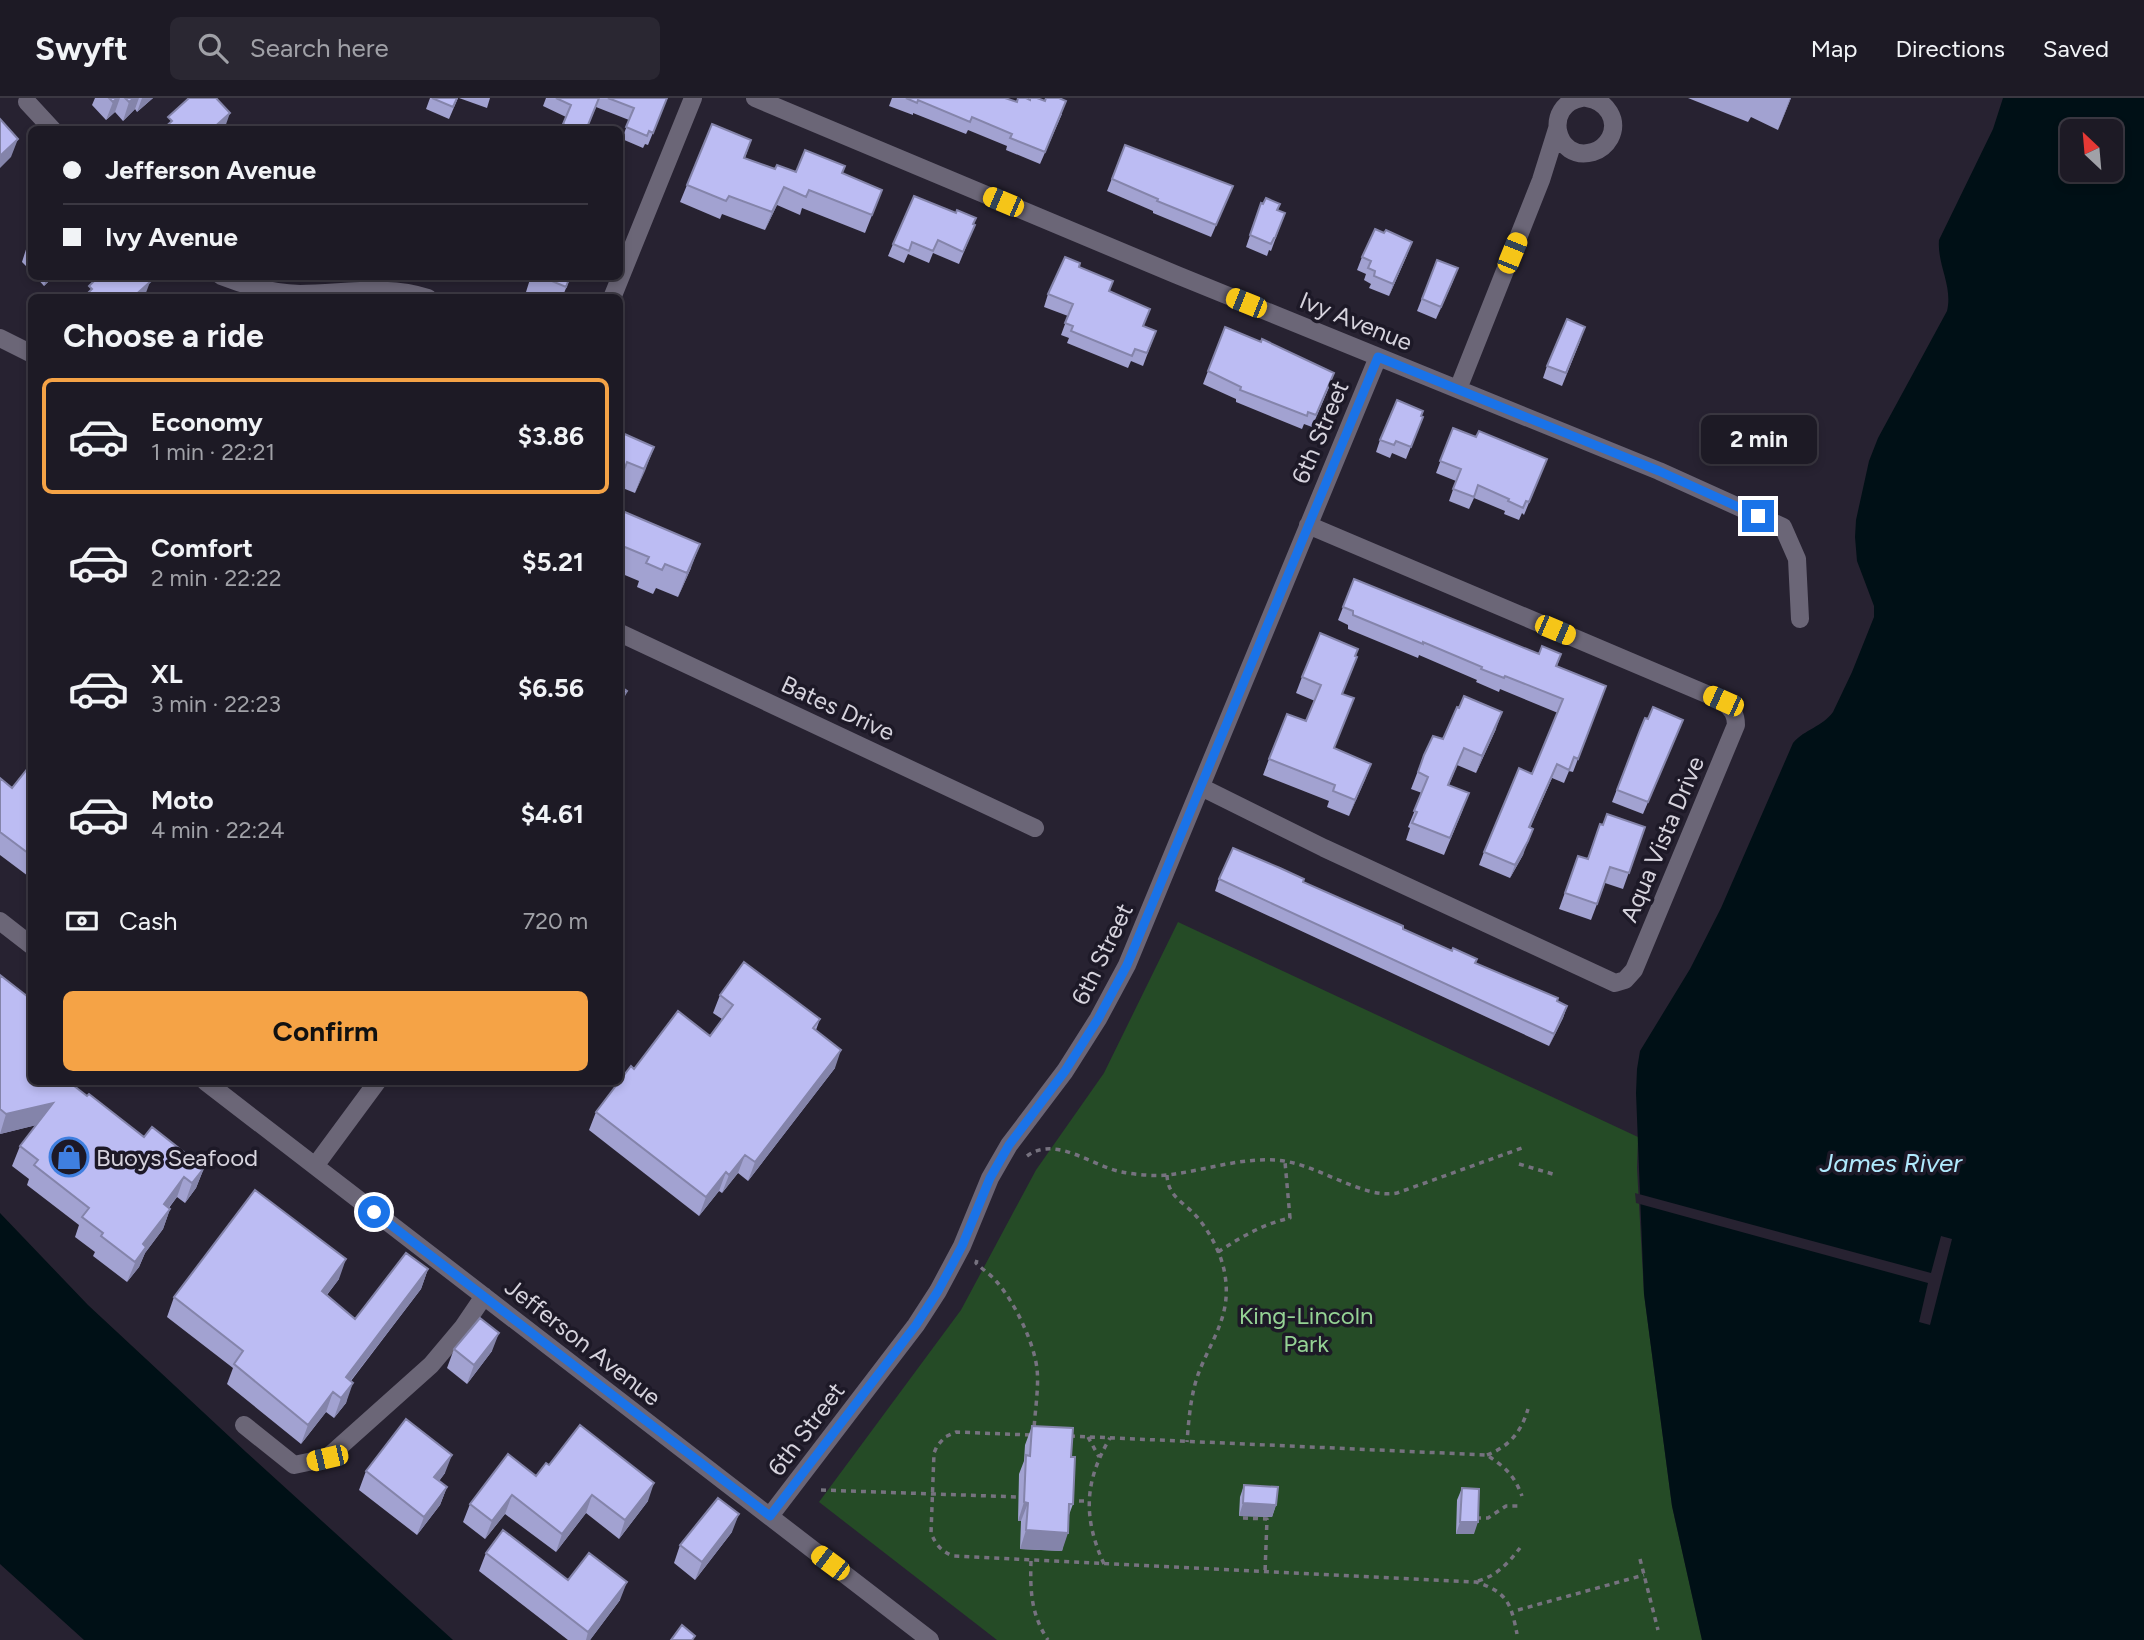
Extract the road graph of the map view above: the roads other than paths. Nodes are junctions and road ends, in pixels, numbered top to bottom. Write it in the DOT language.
graph roads {
  1 [pos="693,98"];
  2 [pos="755,98"];
  3 [pos="1585,98"];
  4 [pos="27,102"];
  5 [pos="49,126"];
  6 [pos="1557,129"];
  7 [pos="623,271"];
  8 [pos="234,280"];
  9 [pos="297,294"];
  10 [pos="297,294"];
  11 [pos="415,294"];
  12 [pos="0,338"];
  13 [pos="28,352"];
  14 [pos="1378,357"];
  15 [pos="1458,389"];
  16 [pos="1308,525"];
  17 [pos="1800,620"];
  18 [pos="623,634"];
  19 [pos="1201,788"];
  20 [pos="1035,828"];
  21 [pos="0,921"];
  22 [pos="28,943"];
  23 [pos="210,1085"];
  24 [pos="375,1085"];
  25 [pos="315,1167"];
  26 [pos="484,1296"];
  27 [pos="244,1425"];
  28 [pos="770,1516"];
  29 [pos="930,1640"];
  1 -- 7 [label="street"];
  2 -- 14 [label="street, Ivy Avenue"];
  3 -- 6 [label="street"];
  3 -- 6 [label="street"];
  4 -- 5 [label="street"];
  6 -- 15 [label="street"];
  8 -- 10 [label="street"];
  9 -- 11 [label="street"];
  12 -- 13 [label="street"];
  14 -- 15 [label="street, Ivy Avenue"];
  14 -- 16 [label="street, 6th Street"];
  15 -- 17 [label="street, Ivy Avenue"];
  16 -- 19 [label="street, 6th Street"];
  16 -- 19 [label="street, Aqua Vista Drive"];
  18 -- 20 [label="street, Bates Drive"];
  19 -- 28 [label="street, 6th Street"];
  21 -- 22 [label="street"];
  23 -- 25 [label="street, Jefferson Avenue"];
  24 -- 25 [label="street"];
  25 -- 26 [label="street, Jefferson Avenue"];
  26 -- 27 [label="street"];
  26 -- 28 [label="street, Jefferson Avenue"];
  28 -- 29 [label="street, Jefferson Avenue"];
}
